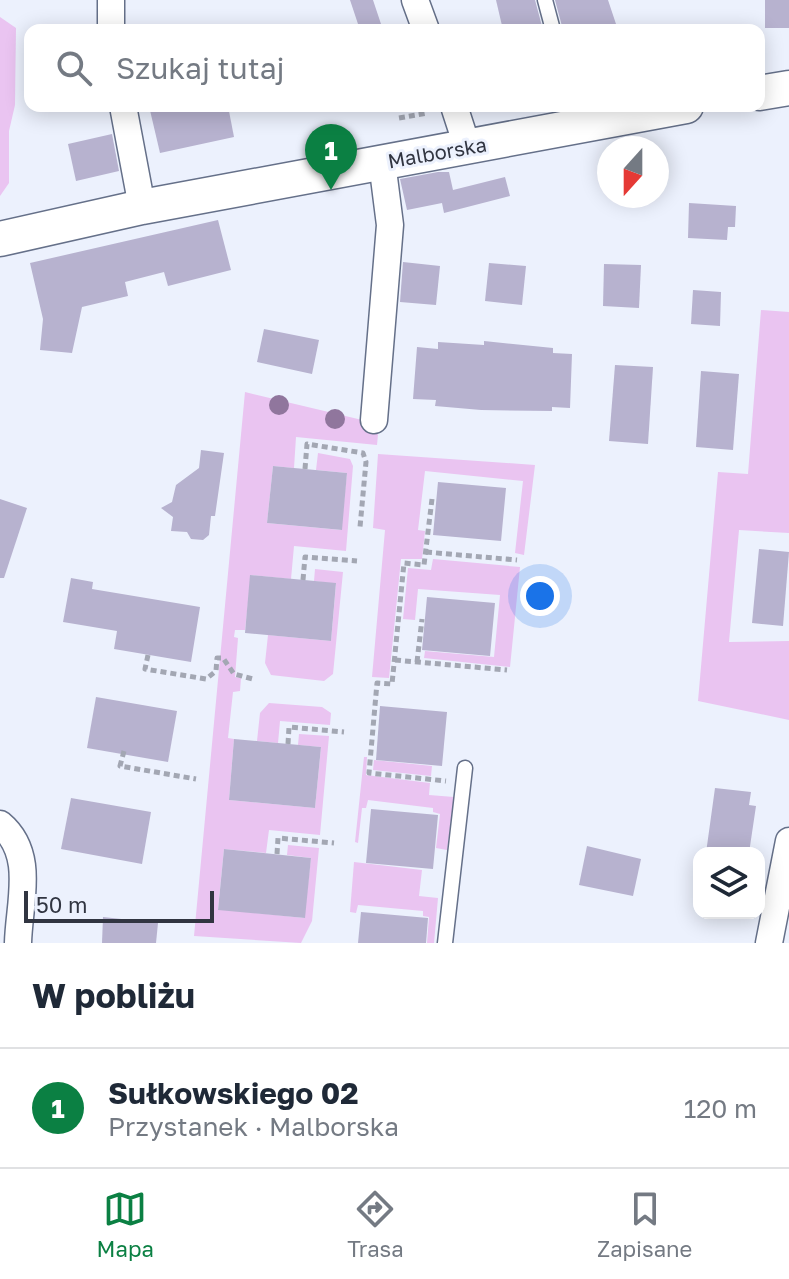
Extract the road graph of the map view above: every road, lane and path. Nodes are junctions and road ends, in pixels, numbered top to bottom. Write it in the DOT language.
graph roads {
  1 [pos="111,0"];
  2 [pos="415,0"];
  3 [pos="545,0"];
  4 [pos="111,24"];
  5 [pos="424,24"];
  6 [pos="551,24"];
  7 [pos="789,88"];
  8 [pos="765,92"];
  9 [pos="124,112"];
  10 [pos="430,112"];
  11 [pos="442,112"];
  12 [pos="620,112"];
  13 [pos="576,116"];
  14 [pos="399,118"];
  15 [pos="467,146"];
  16 [pos="382,162"];
  17 [pos="142,207"];
  18 [pos="0,239"];
  19 [pos="374,420"];
  20 [pos="305,469"];
  21 [pos="432,499"];
  22 [pos="360,527"];
  23 [pos="426,552"];
  24 [pos="517,560"];
  25 [pos="357,561"];
  26 [pos="303,580"];
  27 [pos="422,619"];
  28 [pos="148,655"];
  29 [pos="395,660"];
  30 [pos="417,662"];
  31 [pos="507,670"];
  32 [pos="253,679"];
  33 [pos="344,732"];
  34 [pos="288,744"];
  35 [pos="124,751"];
  36 [pos="464,776"];
  37 [pos="196,779"];
  38 [pos="0,824"];
  39 [pos="789,841"];
  40 [pos="334,843"];
  41 [pos="277,854"];
  42 [pos="18,943"];
  43 [pos="445,943"];
  44 [pos="769,943"];
  1 -- 4 [label="street"];
  2 -- 5 [label="street"];
  3 -- 6 [label="lane"];
  7 -- 8 [label="street"];
  9 -- 17 [label="street"];
  10 -- 14 [label="path"];
  11 -- 15 [label="street"];
  12 -- 13 [label="street, Malborska"];
  13 -- 15 [label="street, Malborska"];
  15 -- 16 [label="street, Malborska"];
  16 -- 17 [label="street, Malborska"];
  16 -- 19 [label="street"];
  17 -- 18 [label="street, Malborska"];
  20 -- 22 [label="path"];
  21 -- 23 [label="path"];
  23 -- 24 [label="path"];
  23 -- 29 [label="path"];
  25 -- 26 [label="path"];
  27 -- 30 [label="path"];
  28 -- 32 [label="path"];
  29 -- 30 [label="path"];
  29 -- 36 [label="path"];
  30 -- 31 [label="path"];
  33 -- 34 [label="path"];
  35 -- 37 [label="path"];
  36 -- 43 [label="lane"];
  38 -- 42 [label="street"];
  39 -- 44 [label="street"];
  40 -- 41 [label="path"];
}
